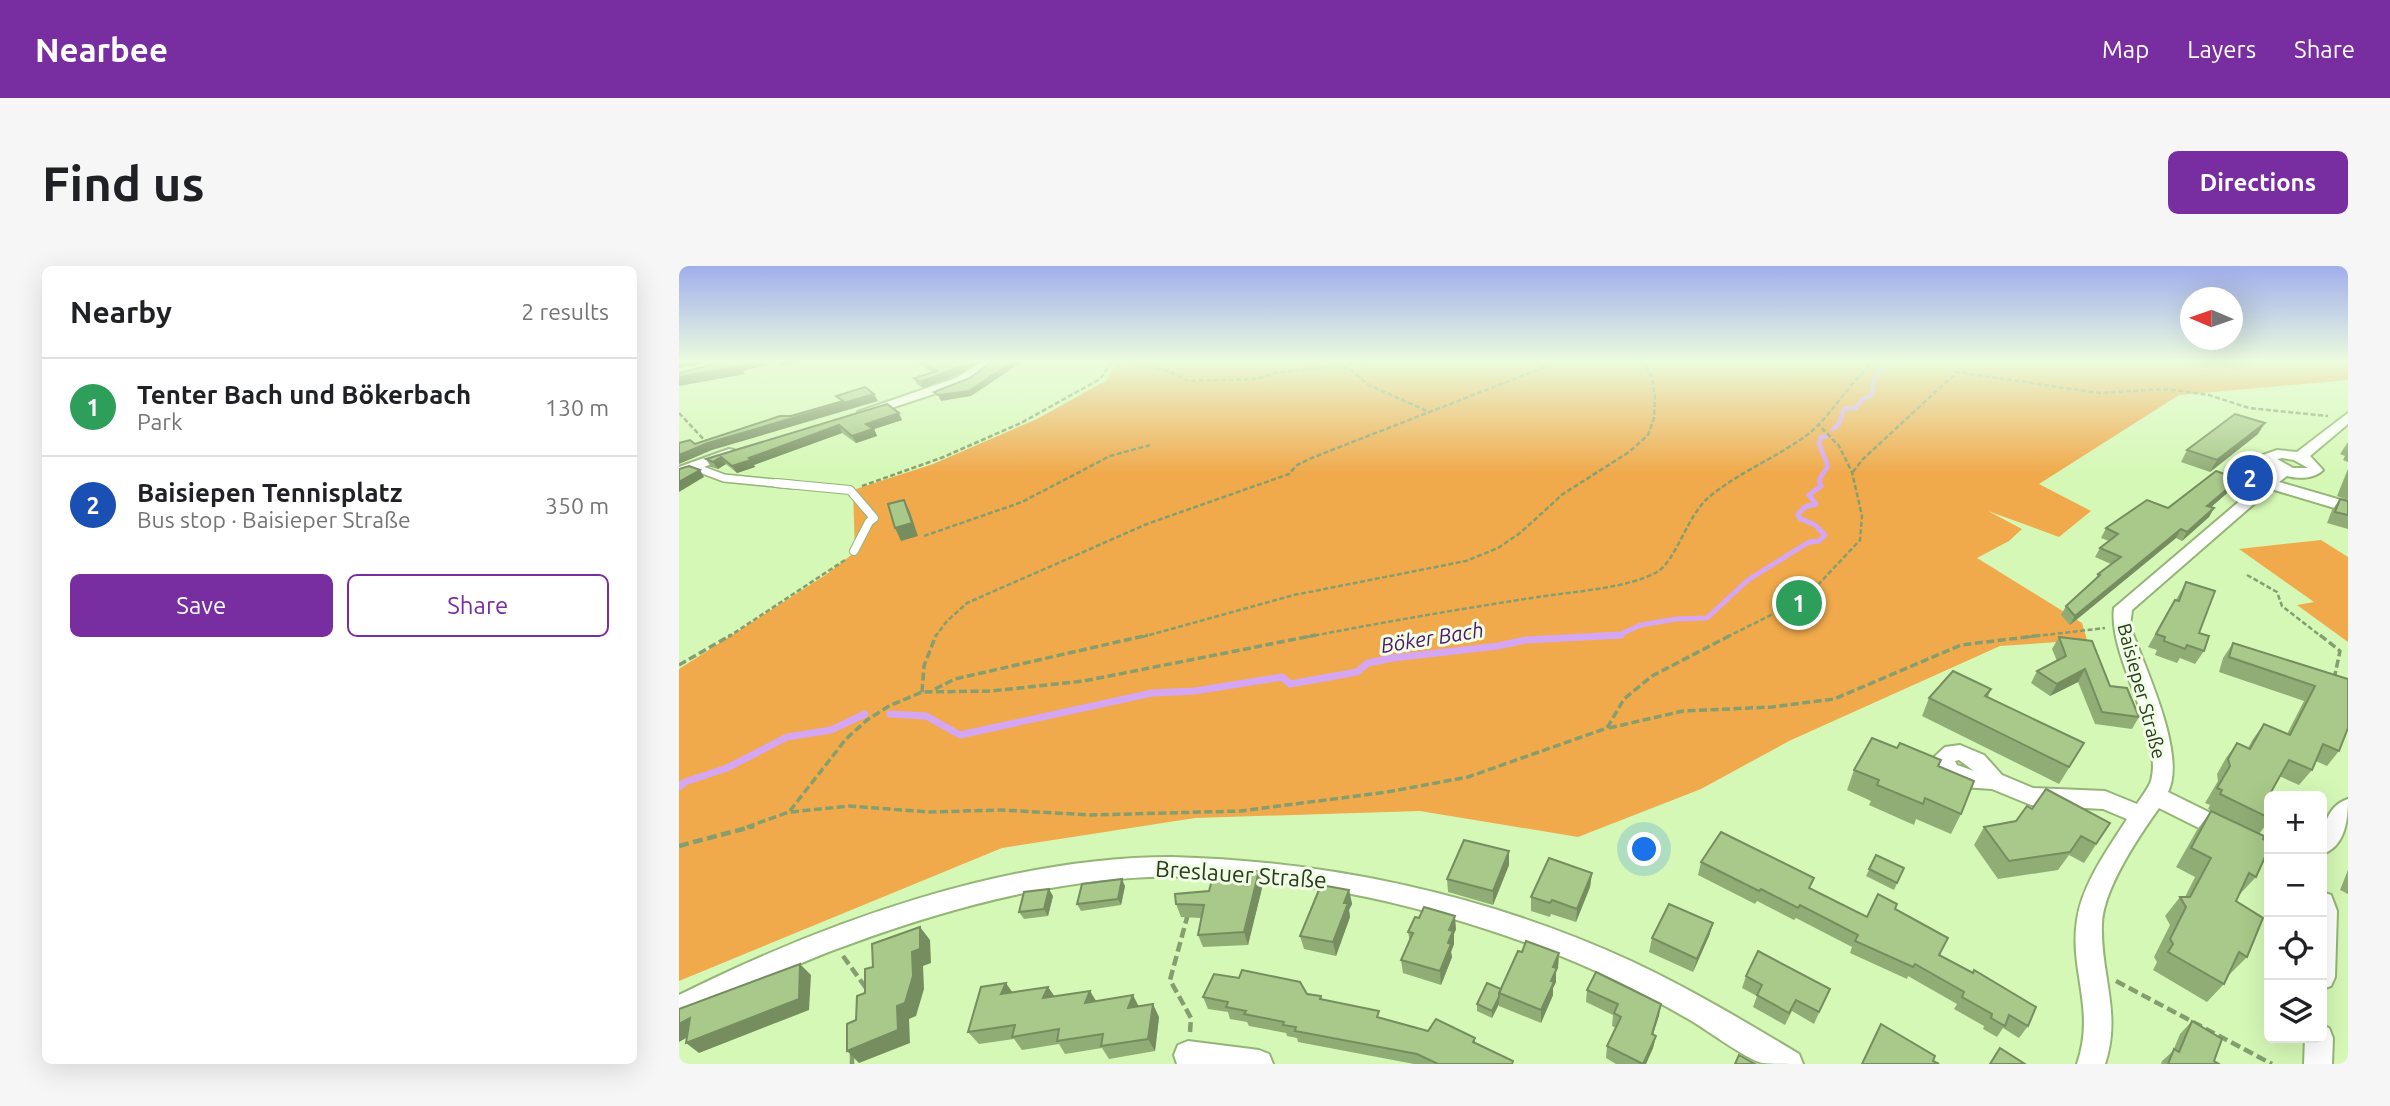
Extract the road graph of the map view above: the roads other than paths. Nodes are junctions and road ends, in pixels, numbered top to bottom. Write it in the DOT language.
graph roads {
  1 [pos="906,399"];
  2 [pos="847,418"];
  3 [pos="2347,419"];
  4 [pos="744,449"];
  5 [pos="2300,457"];
  6 [pos="692,466"];
  7 [pos="2285,470"];
  8 [pos="679,472"];
  9 [pos="2269,484"];
  10 [pos="2348,507"];
  11 [pos="854,551"];
  12 [pos="1994,780"];
  13 [pos="2156,796"];
  14 [pos="2348,808"];
  15 [pos="2141,815"];
  16 [pos="2327,838"];
  17 [pos="2264,850"];
  18 [pos="679,1009"];
  19 [pos="1188,1055"];
  20 [pos="1259,1064"];
  21 [pos="1789,1064"];
  22 [pos="2091,1064"];
  1 -- 2 [label="street"];
  3 -- 5 [label="street"];
  4 -- 6 [label="street"];
  5 -- 7 [label="street"];
  5 -- 7 [label="street"];
  6 -- 8 [label="street"];
  6 -- 11 [label="lane"];
  7 -- 9 [label="street, Baisieper Straße"];
  9 -- 10 [label="street"];
  9 -- 13 [label="street, Baisieper Straße"];
  12 -- 15 [label="street"];
  13 -- 15 [label="street, Baisieper Straße"];
  13 -- 17 [label="street"];
  14 -- 16 [label="street"];
  15 -- 22 [label="street, Baisieper Straße"];
  18 -- 21 [label="street, Breslauer Straße"];
  19 -- 20 [label="street"];
}
